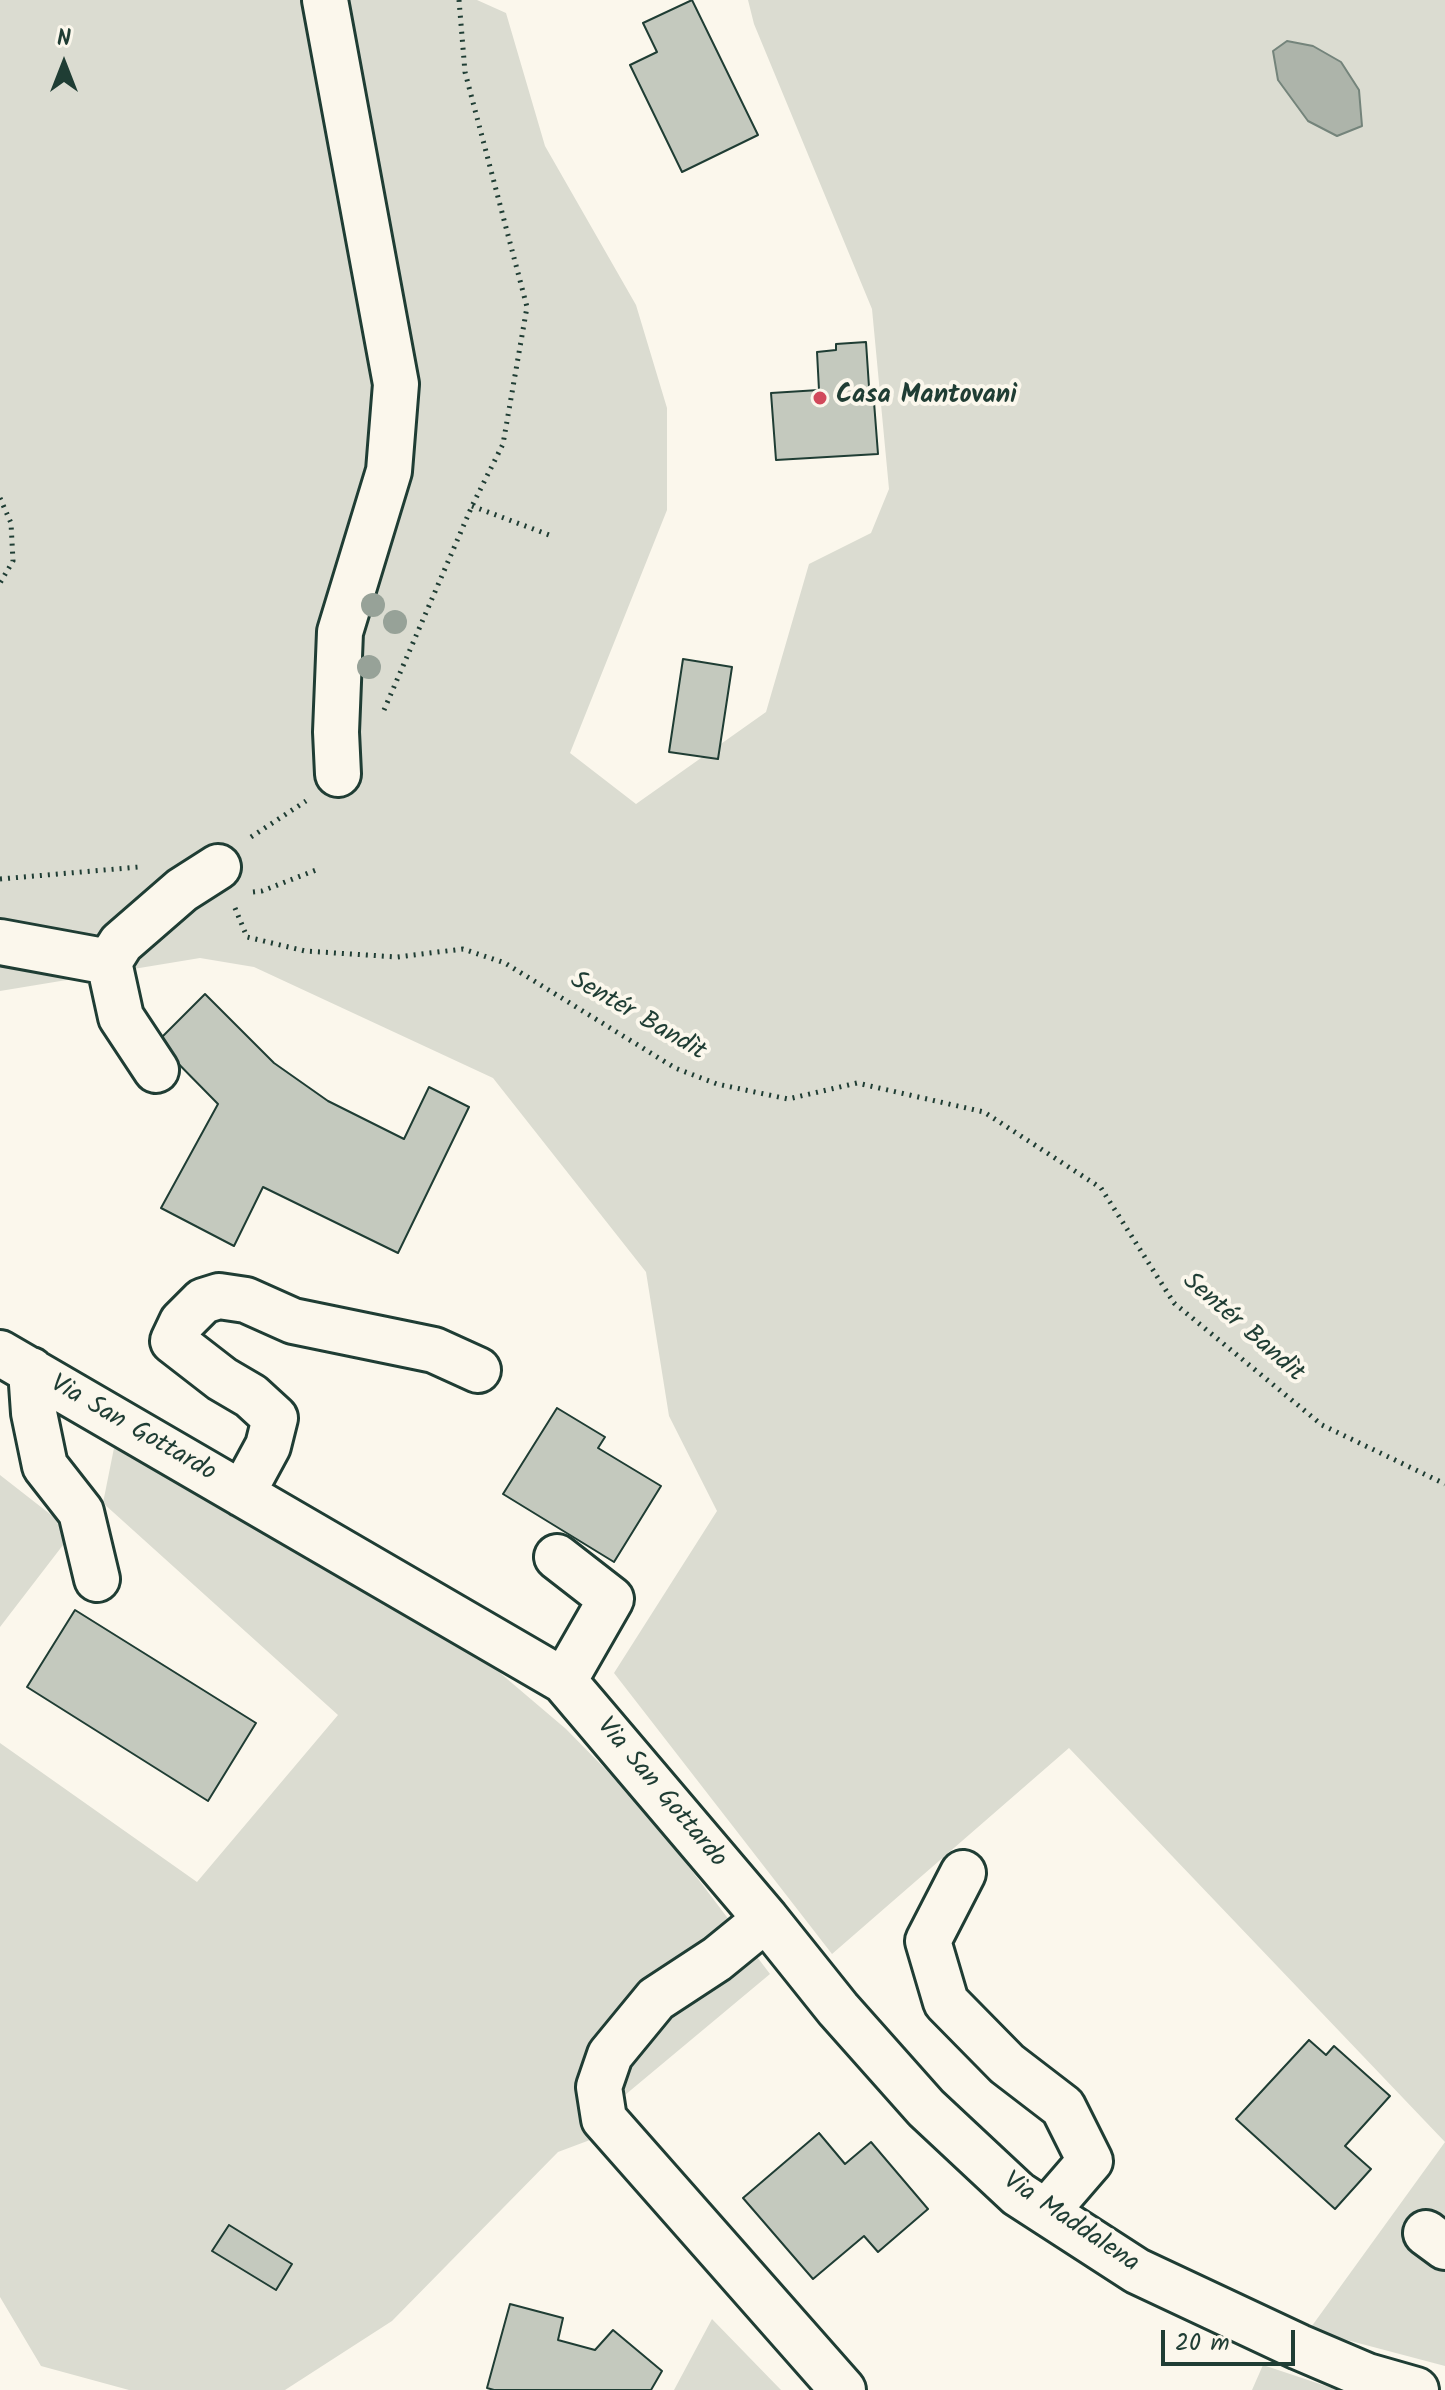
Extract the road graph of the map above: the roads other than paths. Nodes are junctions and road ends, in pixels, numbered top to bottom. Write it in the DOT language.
graph roads {
  1 [pos="325,0"];
  2 [pos="338,774"];
  3 [pos="231,854"];
  4 [pos="0,942"];
  5 [pos="109,962"];
  6 [pos="156,1070"];
  7 [pos="15,1362"];
  8 [pos="478,1370"];
  9 [pos="242,1494"];
  10 [pos="557,1557"];
  11 [pos="97,1579"];
  12 [pos="564,1681"];
  13 [pos="963,1873"];
  14 [pos="766,1919"];
  15 [pos="1046,2212"];
  16 [pos="843,2390"];
  17 [pos="1416,2390"];
  1 -- 2 [label="street"];
  3 -- 5 [label="street"];
  4 -- 5 [label="street"];
  5 -- 6 [label="street"];
  7 -- 9 [label="street, Via San Gottardo"];
  7 -- 11 [label="street"];
  8 -- 9 [label="street"];
  9 -- 12 [label="street, Via San Gottardo"];
  10 -- 12 [label="street"];
  12 -- 14 [label="street, Via San Gottardo"];
  13 -- 15 [label="street"];
  14 -- 15 [label="street, Via Maddalena"];
  14 -- 16 [label="street"];
  15 -- 17 [label="street, Via Maddalena"];
}
